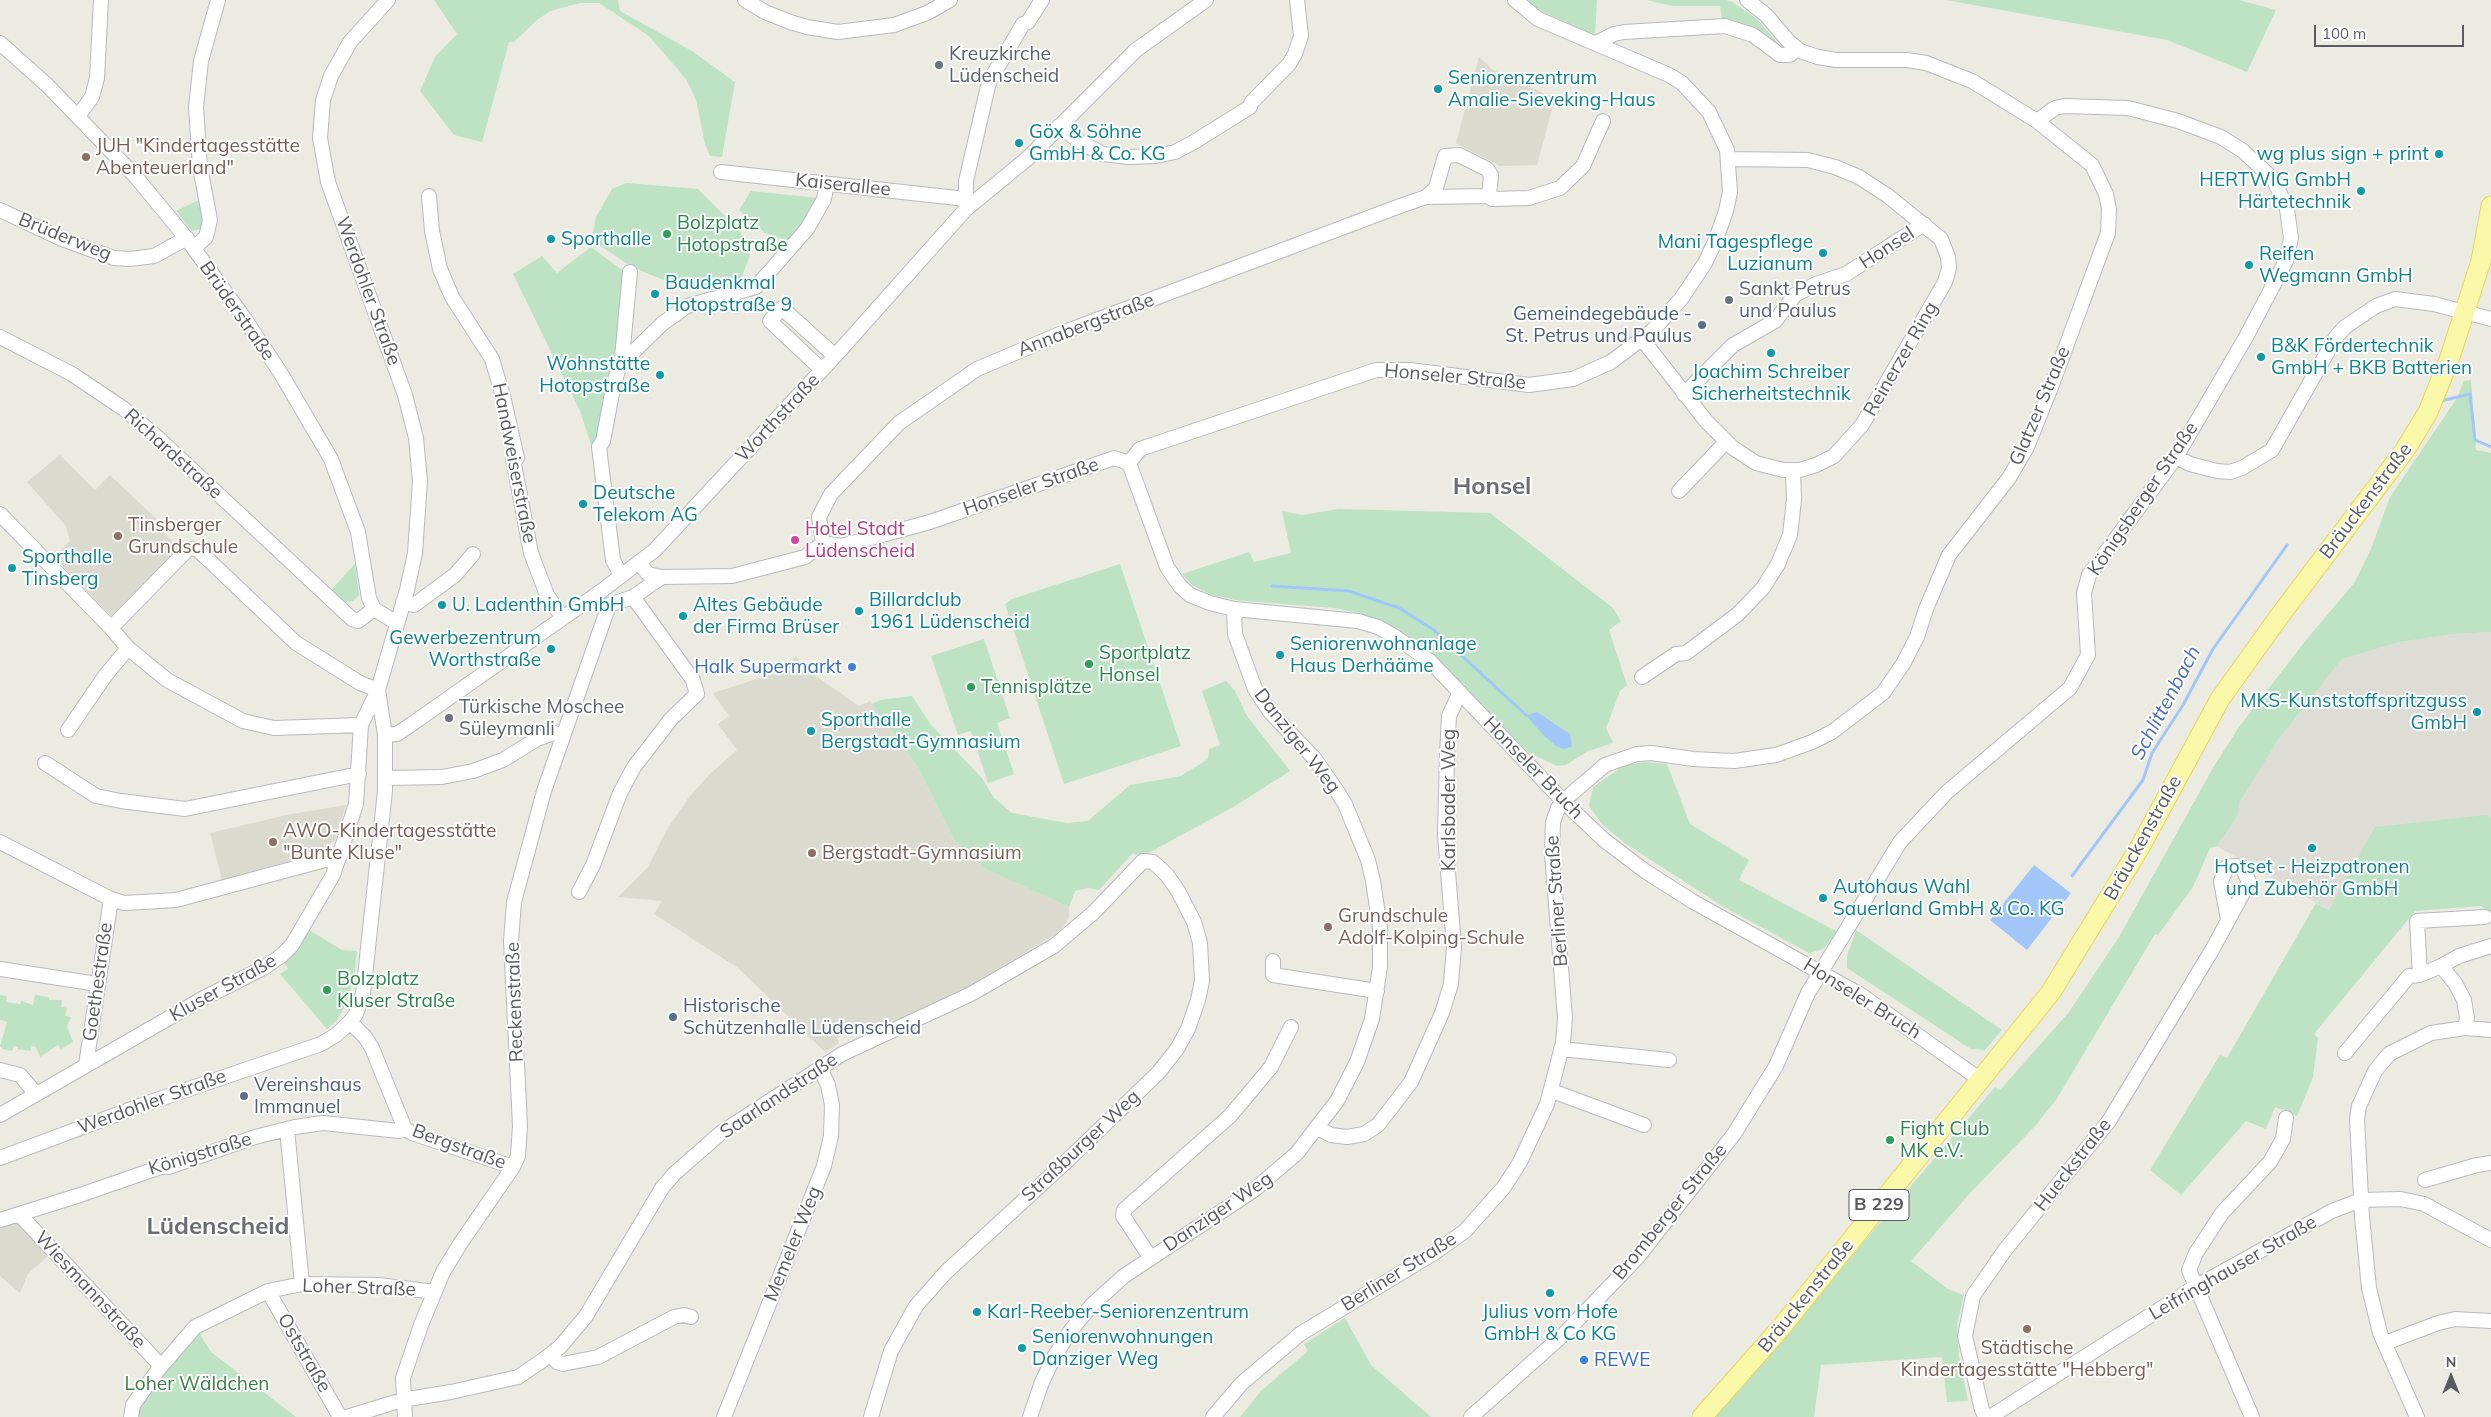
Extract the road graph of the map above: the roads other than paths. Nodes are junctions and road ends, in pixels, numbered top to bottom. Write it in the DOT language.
graph roads {
  1 [pos="101,0"];
  2 [pos="218,0"];
  3 [pos="388,0"];
  4 [pos="745,0"];
  5 [pos="950,0"];
  6 [pos="1042,0"];
  7 [pos="1206,0"];
  8 [pos="1297,0"];
  9 [pos="1516,0"];
  10 [pos="1747,0"];
  11 [pos="0,43"];
  12 [pos="1596,43"];
  13 [pos="1796,48"];
  14 [pos="78,116"];
  15 [pos="2037,121"];
  16 [pos="1603,122"];
  17 [pos="1059,126"];
  18 [pos="1728,159"];
  19 [pos="721,172"];
  20 [pos="827,184"];
  21 [pos="429,196"];
  22 [pos="1489,196"];
  23 [pos="1426,197"];
  24 [pos="966,204"];
  25 [pos="2491,206"];
  26 [pos="0,210"];
  27 [pos="1924,224"];
  28 [pos="190,243"];
  29 [pos="630,272"];
  30 [pos="2465,312"];
  31 [pos="2491,319"];
  32 [pos="0,337"];
  33 [pos="1642,339"];
  34 [pos="835,356"];
  35 [pos="622,358"];
  36 [pos="822,370"];
  37 [pos="1684,394"];
  38 [pos="1726,442"];
  39 [pos="2176,457"];
  40 [pos="1129,463"];
  41 [pos="1793,471"];
  42 [pos="1679,491"];
  43 [pos="0,514"];
  44 [pos="823,543"];
  45 [pos="473,554"];
  46 [pos="639,562"];
  47 [pos="622,576"];
  48 [pos="662,577"];
  49 [pos="600,592"];
  50 [pos="633,597"];
  51 [pos="403,602"];
  52 [pos="609,605"];
  53 [pos="374,609"];
  54 [pos="1234,609"];
  55 [pos="563,618"];
  56 [pos="397,621"];
  57 [pos="111,628"];
  58 [pos="128,648"];
  59 [pos="1642,677"];
  60 [pos="378,690"];
  61 [pos="1460,692"];
  62 [pos="361,725"];
  63 [pos="68,730"];
  64 [pos="385,735"];
  65 [pos="563,736"];
  66 [pos="45,763"];
  67 [pos="359,774"];
  68 [pos="385,778"];
  69 [pos="1563,801"];
  70 [pos="0,842"];
  71 [pos="340,856"];
  72 [pos="1146,860"];
  73 [pos="579,892"];
  74 [pos="111,899"];
  75 [pos="2485,916"];
  76 [pos="2228,920"];
  77 [pos="2491,946"];
  78 [pos="1273,961"];
  79 [pos="2441,966"];
  80 [pos="0,968"];
  81 [pos="1820,971"];
  82 [pos="2420,975"];
  83 [pos="97,984"];
  84 [pos="1377,991"];
  85 [pos="350,1022"];
  86 [pos="1291,1027"];
  87 [pos="2465,1028"];
  88 [pos="2491,1030"];
  89 [pos="1561,1049"];
  90 [pos="2345,1053"];
  91 [pos="1669,1060"];
  92 [pos="86,1065"];
  93 [pos="820,1068"];
  94 [pos="0,1070"];
  95 [pos="1982,1081"];
  96 [pos="1552,1091"];
  97 [pos="36,1094"];
  98 [pos="0,1115"];
  99 [pos="2286,1118"];
  100 [pos="1644,1125"];
  101 [pos="1318,1128"];
  102 [pos="287,1129"];
  103 [pos="405,1129"];
  104 [pos="0,1158"];
  105 [pos="2491,1163"];
  106 [pos="513,1168"];
  107 [pos="2425,1180"];
  108 [pos="2361,1200"];
  109 [pos="19,1214"];
  110 [pos="0,1220"];
  111 [pos="2491,1240"];
  112 [pos="1150,1257"];
  113 [pos="302,1284"];
  114 [pos="2195,1287"];
  115 [pos="268,1291"];
  116 [pos="435,1292"];
  117 [pos="691,1317"];
  118 [pos="2491,1321"];
  119 [pos="2384,1343"];
  120 [pos="551,1354"];
  121 [pos="161,1366"];
  122 [pos="402,1400"];
  123 [pos="131,1417"];
  124 [pos="340,1417"];
  125 [pos="347,1417"];
  126 [pos="405,1417"];
  127 [pos="724,1417"];
  128 [pos="871,1417"];
  129 [pos="1030,1417"];
  130 [pos="1213,1417"];
  131 [pos="1471,1417"];
  132 [pos="1702,1417"];
  133 [pos="1986,1417"];
  134 [pos="1990,1417"];
  135 [pos="2252,1417"];
  136 [pos="2418,1417"];
  1 -- 14 [label="street"];
  2 -- 28 [label="street"];
  3 -- 51 [label="street, Werdohler Straße"];
  4 -- 5 [label="street"];
  6 -- 24 [label="street"];
  7 -- 17 [label="street, Worthstraße"];
  8 -- 17 [label="street"];
  9 -- 12 [label="street, Honseler Straße"];
  10 -- 13 [label="street, Glatzer Straße"];
  11 -- 14 [label="street, Brüderstraße"];
  12 -- 13 [label="street"];
  12 -- 18 [label="street, Honseler Straße"];
  13 -- 15 [label="street, Glatzer Straße"];
  14 -- 28 [label="street, Brüderstraße"];
  15 -- 39 [label="street, Königsberger Straße"];
  15 -- 69 [label="street, Glatzer Straße"];
  16 -- 22 [label="street, Annabergstraße"];
  17 -- 24 [label="street, Worthstraße"];
  18 -- 27 [label="street, Reinerzer Ring"];
  18 -- 33 [label="street, Honseler Straße"];
  19 -- 20 [label="street, Kaiserallee"];
  20 -- 24 [label="street, Kaiserallee"];
  20 -- 35 [label="street"];
  21 -- 55 [label="street, Handweiserstraße"];
  22 -- 23 [label="street, Annabergstraße"];
  22 -- 23 [label="street"];
  23 -- 44 [label="street, Annabergstraße"];
  24 -- 34 [label="street, Worthstraße"];
  25 -- 30 [label="main road, Bräuckenstraße / B 229"];
  26 -- 28 [label="street, Brüderweg"];
  27 -- 37 [label="street, Honsel"];
  27 -- 41 [label="street, Reinerzer Ring"];
  28 -- 53 [label="street, Brüderstraße"];
  29 -- 35 [label="street"];
  30 -- 31 [label="street"];
  30 -- 39 [label="street"];
  30 -- 95 [label="main road, Bräuckenstraße / B 229"];
  32 -- 53 [label="street, Richardstraße"];
  33 -- 37 [label="street, Reinerzer Ring"];
  33 -- 40 [label="street, Honseler Straße"];
  34 -- 36 [label="street, Worthstraße"];
  34 -- 36 [label="street"];
  35 -- 47 [label="street"];
  36 -- 46 [label="street, Worthstraße"];
  37 -- 38 [label="street, Reinerzer Ring"];
  38 -- 41 [label="street, Reinerzer Ring"];
  38 -- 42 [label="street"];
  39 -- 81 [label="street, Königsberger Straße"];
  40 -- 44 [label="street, Honseler Straße"];
  40 -- 54 [label="street, Honseler Bruch"];
  41 -- 59 [label="street"];
  43 -- 57 [label="street"];
  44 -- 48 [label="street"];
  45 -- 51 [label="street"];
  46 -- 47 [label="street, Worthstraße"];
  46 -- 48 [label="street"];
  47 -- 49 [label="street, Worthstraße"];
  48 -- 50 [label="street"];
  49 -- 52 [label="street"];
  49 -- 55 [label="street, Worthstraße"];
  50 -- 52 [label="street"];
  50 -- 73 [label="street"];
  51 -- 56 [label="street, Werdohler Straße"];
  52 -- 65 [label="street, Reckenstraße"];
  53 -- 56 [label="street"];
  54 -- 61 [label="street, Honseler Bruch"];
  54 -- 84 [label="street, Danziger Weg"];
  55 -- 64 [label="street, Worthstraße"];
  56 -- 60 [label="street, Werdohler Straße"];
  57 -- 58 [label="street"];
  57 -- 60 [label="street"];
  58 -- 62 [label="street"];
  58 -- 63 [label="street"];
  60 -- 62 [label="street, Werdohler Straße"];
  60 -- 64 [label="street, Werdohler Straße"];
  61 -- 69 [label="street, Honseler Bruch"];
  61 -- 101 [label="street, Karlsbader Weg"];
  62 -- 67 [label="street, Kluser Straße"];
  64 -- 68 [label="street, Werdohler Straße"];
  65 -- 68 [label="street"];
  65 -- 106 [label="street, Reckenstraße"];
  66 -- 67 [label="street"];
  67 -- 71 [label="street, Kluser Straße"];
  68 -- 85 [label="street, Werdohler Straße"];
  69 -- 81 [label="street, Honseler Bruch"];
  69 -- 89 [label="street, Berliner Straße"];
  70 -- 74 [label="street"];
  71 -- 74 [label="street"];
  71 -- 92 [label="street, Kluser Straße"];
  72 -- 93 [label="street, Saarlandstraße"];
  72 -- 128 [label="street, Straßburger Weg"];
  74 -- 83 [label="street, Goethestraße"];
  75 -- 82 [label="street"];
  76 -- 133 [label="street, Hueckstraße"];
  77 -- 79 [label="street"];
  78 -- 84 [label="street"];
  79 -- 82 [label="street"];
  79 -- 87 [label="street"];
  80 -- 83 [label="street"];
  81 -- 95 [label="street, Honseler Bruch"];
  81 -- 131 [label="street, Bromberger Straße"];
  82 -- 90 [label="street"];
  83 -- 92 [label="street, Goethestraße"];
  84 -- 101 [label="street, Danziger Weg"];
  85 -- 103 [label="street, Bergstraße"];
  85 -- 104 [label="street, Werdohler Straße"];
  86 -- 112 [label="street"];
  87 -- 88 [label="street"];
  87 -- 108 [label="street"];
  89 -- 91 [label="street"];
  89 -- 96 [label="street, Berliner Straße"];
  92 -- 97 [label="street, Kluser Straße"];
  93 -- 120 [label="street, Saarlandstraße"];
  93 -- 127 [label="street, Memeler Weg"];
  94 -- 97 [label="street"];
  95 -- 132 [label="main road, Bräuckenstraße / B 229"];
  96 -- 100 [label="street"];
  96 -- 130 [label="street, Berliner Straße"];
  97 -- 98 [label="street, Kluser Straße"];
  99 -- 114 [label="street"];
  101 -- 112 [label="street, Danziger Weg"];
  102 -- 103 [label="street, Königstraße"];
  102 -- 109 [label="street, Königstraße"];
  102 -- 113 [label="street"];
  103 -- 106 [label="street, Bergstraße"];
  105 -- 107 [label="street"];
  106 -- 116 [label="street, Reckenstraße"];
  108 -- 111 [label="street, Leifringhauser Straße"];
  108 -- 114 [label="street, Leifringhauser Straße"];
  108 -- 119 [label="street"];
  109 -- 110 [label="street, Königstraße"];
  109 -- 121 [label="street, Wiesmannstraße"];
  112 -- 129 [label="street, Danziger Weg"];
  113 -- 115 [label="street, Loher Straße"];
  113 -- 116 [label="street, Loher Straße"];
  114 -- 134 [label="street, Leifringhauser Straße"];
  114 -- 135 [label="street"];
  115 -- 121 [label="street, Loher Straße"];
  115 -- 124 [label="street, Oststraße"];
  116 -- 122 [label="street, Reckenstraße"];
  117 -- 120 [label="street"];
  118 -- 119 [label="street"];
  119 -- 136 [label="street"];
  120 -- 122 [label="street, Saarlandstraße"];
  121 -- 123 [label="street, Loher Straße"];
  122 -- 125 [label="street, Saarlandstraße"];
  122 -- 126 [label="street, Reckenstraße"];
}
